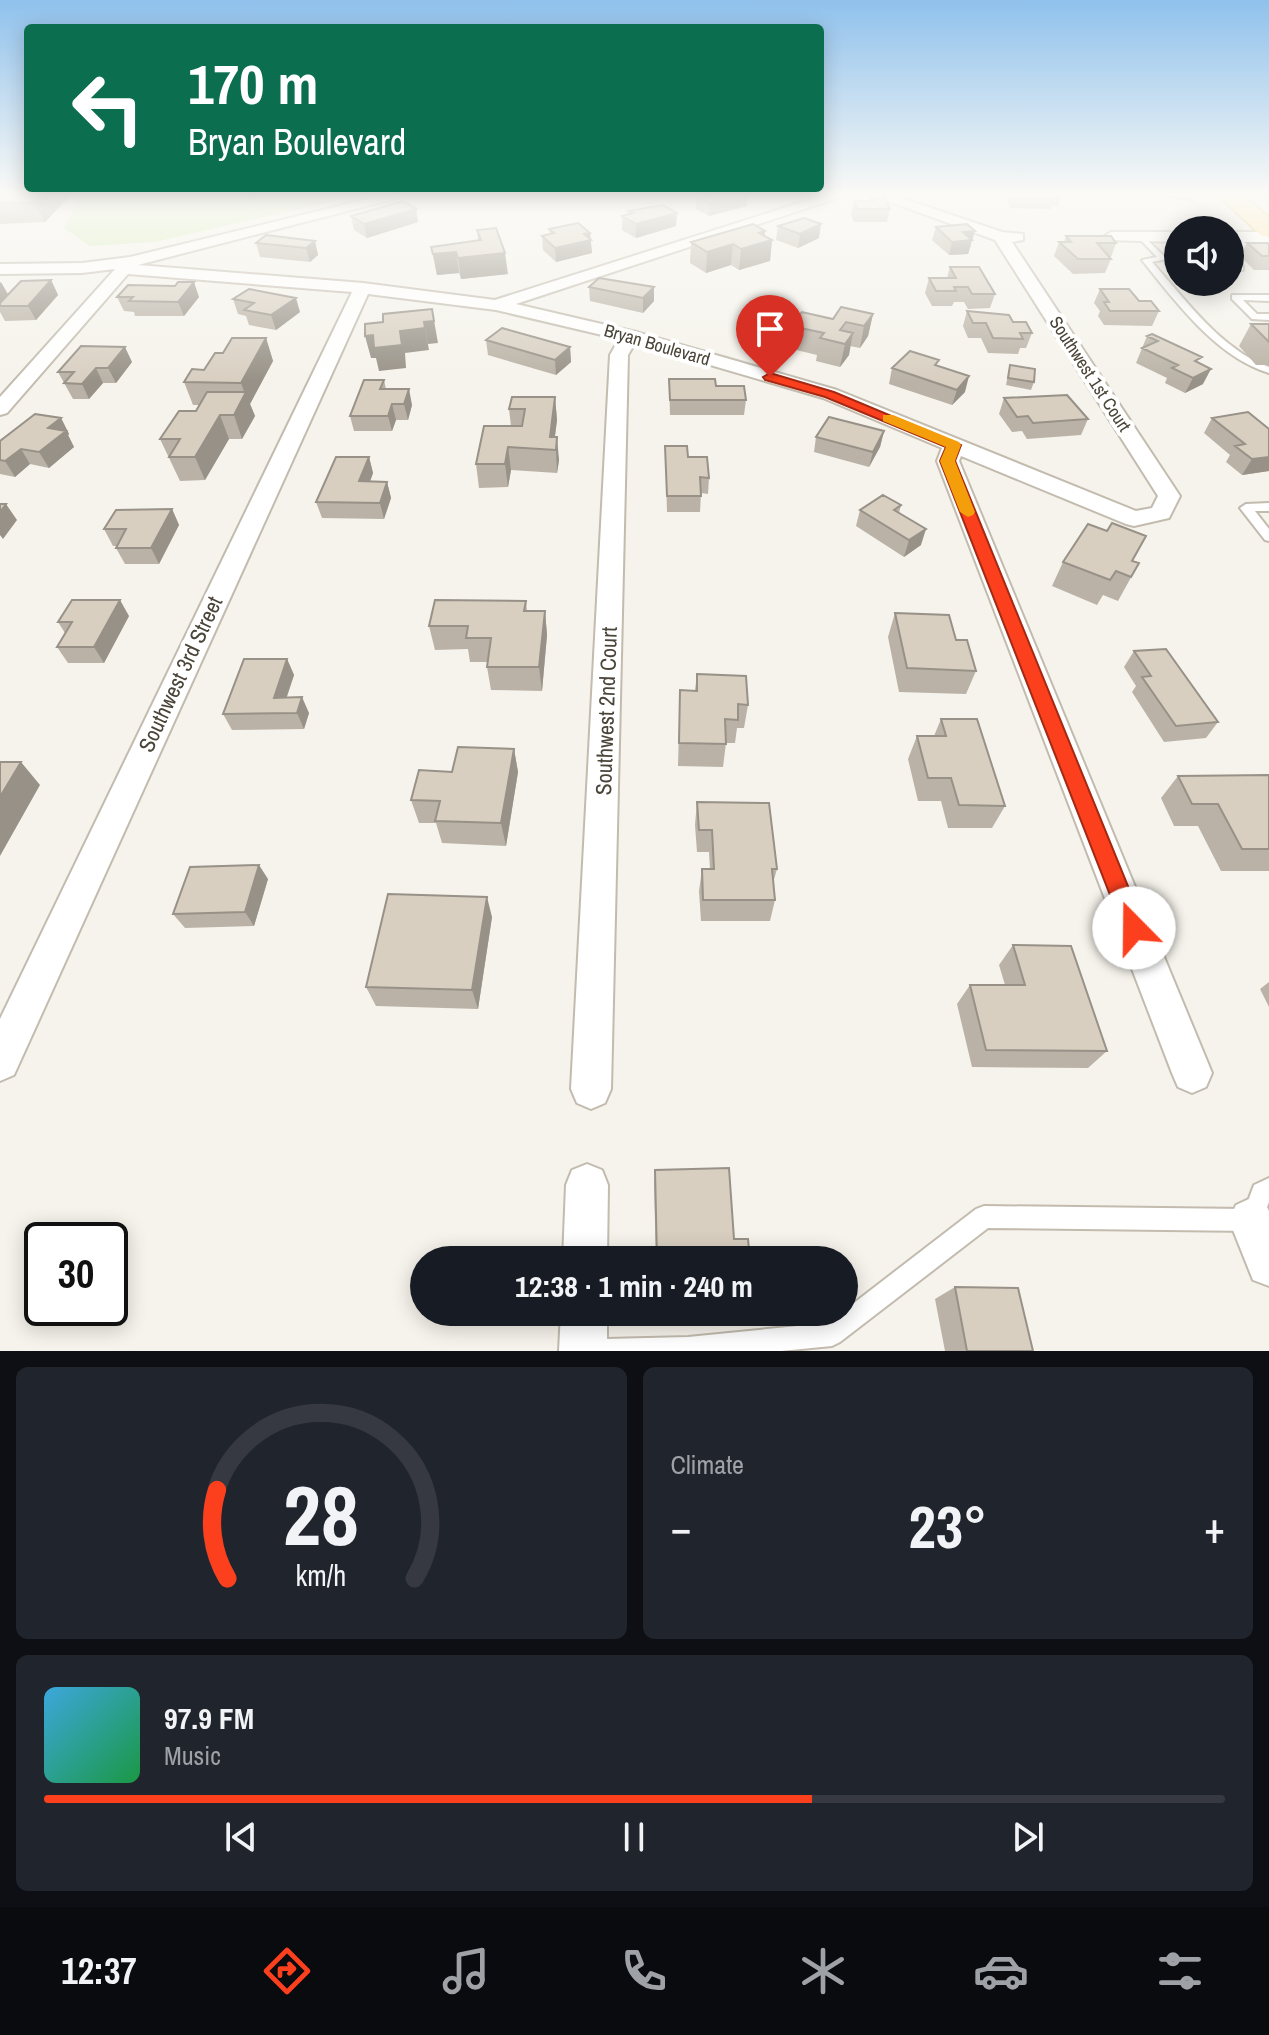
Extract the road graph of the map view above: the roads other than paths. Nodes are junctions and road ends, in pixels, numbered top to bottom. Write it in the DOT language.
graph roads {
  1 [pos="166,256"];
  2 [pos="649,256"];
  3 [pos="1022,256"];
  4 [pos="1160,256"];
  5 [pos="128,266"];
  6 [pos="0,269"];
  7 [pos="363,288"];
  8 [pos="1269,298"];
  9 [pos="496,305"];
  10 [pos="1269,317"];
  11 [pos="630,336"];
  12 [pos="1269,370"];
  13 [pos="0,409"];
  14 [pos="954,445"];
  15 [pos="1269,507"];
  16 [pos="1161,513"];
  17 [pos="1269,537"];
  18 [pos="0,1061"];
  19 [pos="1192,1073"];
  20 [pos="591,1089"];
  21 [pos="587,1185"];
  22 [pos="1260,1205"];
  23 [pos="585,1246"];
  24 [pos="1269,1264"];
  25 [pos="584,1326"];
  26 [pos="688,1350"];
  27 [pos="583,1351"];
  28 [pos="606,1351"];
  1 -- 5 [label="street"];
  2 -- 9 [label="street"];
  3 -- 16 [label="street, Southwest 1st Court"];
  4 -- 12 [label="lane"];
  5 -- 6 [label="street"];
  5 -- 7 [label="street, Bryan Boulevard"];
  5 -- 13 [label="street"];
  7 -- 9 [label="street, Bryan Boulevard"];
  7 -- 18 [label="street, Southwest 3rd Street"];
  8 -- 10 [label="lane"];
  9 -- 11 [label="street, Bryan Boulevard"];
  11 -- 14 [label="street, Bryan Boulevard"];
  11 -- 20 [label="street, Southwest 2nd Court"];
  14 -- 16 [label="street, Bryan Boulevard"];
  14 -- 19 [label="street"];
  15 -- 17 [label="lane"];
  21 -- 23 [label="street"];
  22 -- 24 [label="street"];
  22 -- 26 [label="lane"];
  25 -- 27 [label="street"];
  26 -- 28 [label="lane"];
}
